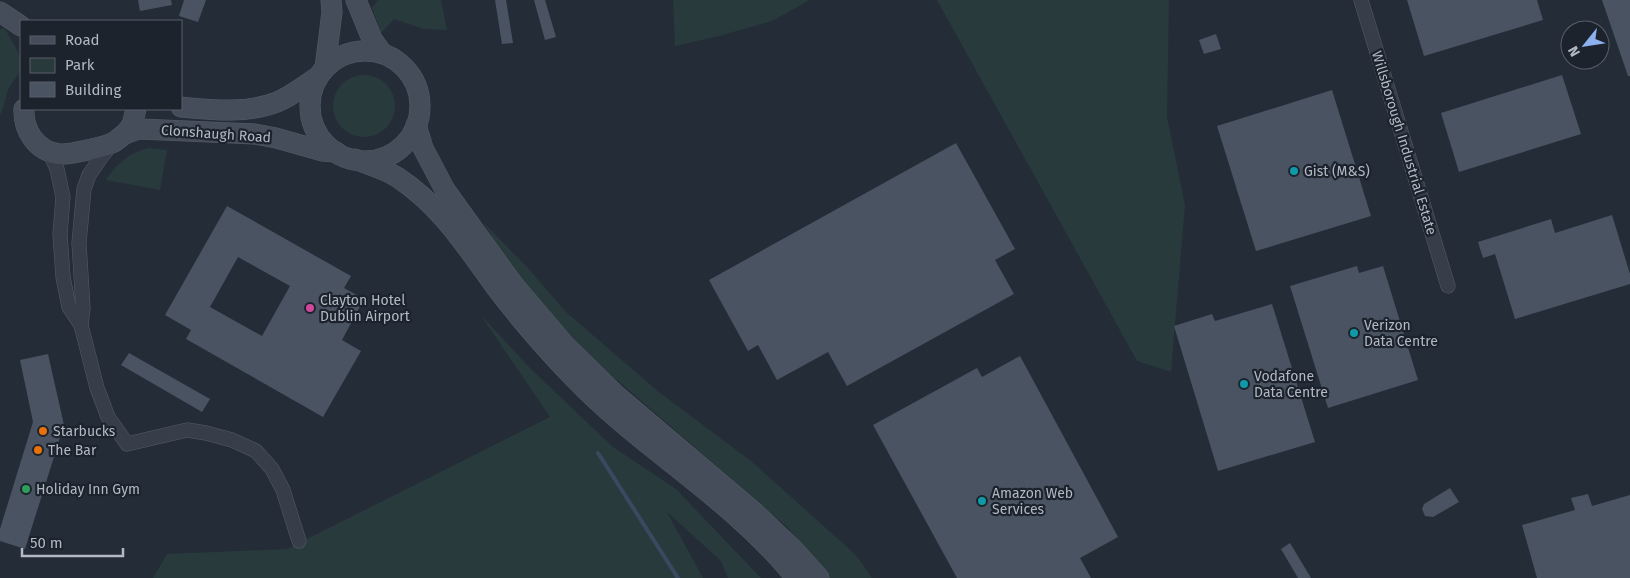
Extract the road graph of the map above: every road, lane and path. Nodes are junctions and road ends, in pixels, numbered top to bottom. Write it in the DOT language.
graph roads {
  1 [pos="331,0"];
  2 [pos="356,0"];
  3 [pos="1361,0"];
  4 [pos="0,12"];
  5 [pos="20,25"];
  6 [pos="382,54"];
  7 [pos="322,72"];
  8 [pos="182,107"];
  9 [pos="24,110"];
  10 [pos="136,110"];
  11 [pos="416,126"];
  12 [pos="120,138"];
  13 [pos="49,151"];
  14 [pos="336,152"];
  15 [pos="355,160"];
  16 [pos="1448,286"];
  17 [pos="81,324"];
  18 [pos="299,541"];
  19 [pos="796,578"];
  20 [pos="819,578"];
  1 -- 7 [label="main road"];
  2 -- 6 [label="main road"];
  3 -- 16 [label="street, Willsborough Industrial Estate"];
  4 -- 5 [label="main road"];
  6 -- 7 [label="main road"];
  6 -- 11 [label="main road"];
  7 -- 8 [label="main road, Clonshaugh Road"];
  7 -- 14 [label="main road"];
  9 -- 13 [label="main road"];
  10 -- 12 [label="main road"];
  11 -- 15 [label="main road"];
  11 -- 20 [label="main road"];
  12 -- 13 [label="main road, Clonshaugh Road"];
  12 -- 14 [label="main road, Clonshaugh Road"];
  12 -- 17 [label="street"];
  13 -- 17 [label="street"];
  14 -- 15 [label="main road"];
  15 -- 19 [label="main road"];
  17 -- 18 [label="street"];
}
